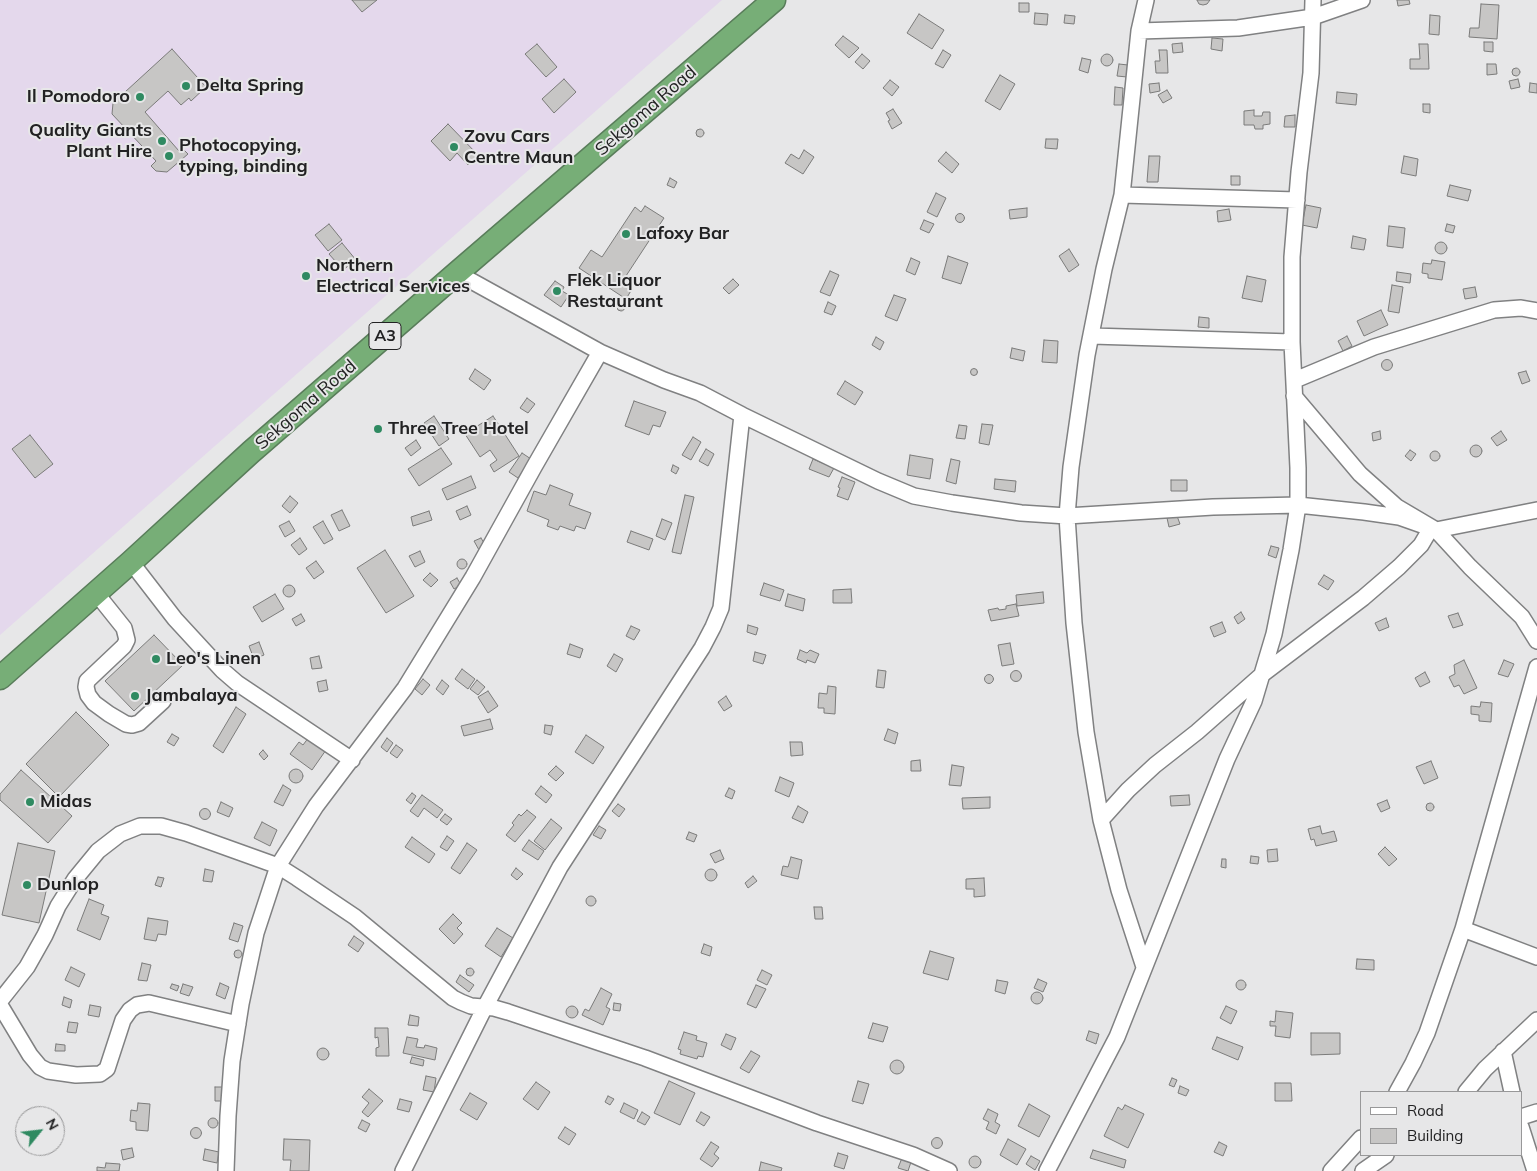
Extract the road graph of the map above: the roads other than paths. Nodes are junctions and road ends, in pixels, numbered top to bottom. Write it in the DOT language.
graph roads {
  1 [pos="774,0"];
  2 [pos="1146,0"];
  3 [pos="1313,0"];
  4 [pos="1362,0"];
  5 [pos="1313,17"];
  6 [pos="1139,31"];
  7 [pos="1122,195"];
  8 [pos="1297,200"];
  9 [pos="456,273"];
  10 [pos="1537,311"];
  11 [pos="1092,336"];
  12 [pos="1292,342"];
  13 [pos="600,352"];
  14 [pos="1294,380"];
  15 [pos="1294,396"];
  16 [pos="742,415"];
  17 [pos="1298,505"];
  18 [pos="1537,510"];
  19 [pos="1067,516"];
  20 [pos="1434,529"];
  21 [pos="131,562"];
  22 [pos="96,593"];
  23 [pos="1537,641"];
  24 [pos="1537,667"];
  25 [pos="1264,673"];
  26 [pos="0,678"];
  27 [pos="163,701"];
  28 [pos="352,760"];
  29 [pos="1101,820"];
  30 [pos="278,866"];
  31 [pos="1463,929"];
  32 [pos="1537,957"];
  33 [pos="1144,967"];
  34 [pos="0,1001"];
  35 [pos="0,1005"];
  36 [pos="486,1007"];
  37 [pos="1537,1020"];
  38 [pos="238,1024"];
  39 [pos="1503,1051"];
  40 [pos="1398,1091"];
  41 [pos="1467,1091"];
  42 [pos="1512,1091"];
  43 [pos="1537,1112"];
  44 [pos="1522,1117"];
  45 [pos="1522,1130"];
  46 [pos="1360,1139"];
  47 [pos="1385,1156"];
  48 [pos="226,1171"];
  49 [pos="403,1171"];
  50 [pos="949,1171"];
  51 [pos="1047,1171"];
  52 [pos="1331,1171"];
  53 [pos="1363,1171"];
  54 [pos="1535,1171"];
  1 -- 9 [label="highway, Sekgoma Road / A3"];
  2 -- 6 [label="street"];
  3 -- 5 [label="street"];
  4 -- 5 [label="street"];
  5 -- 6 [label="street"];
  5 -- 8 [label="street"];
  6 -- 7 [label="street"];
  7 -- 8 [label="street"];
  7 -- 11 [label="street"];
  8 -- 12 [label="street"];
  9 -- 13 [label="street"];
  9 -- 21 [label="highway, Sekgoma Road / A3"];
  10 -- 14 [label="street"];
  11 -- 12 [label="street"];
  11 -- 19 [label="street"];
  12 -- 14 [label="street"];
  13 -- 16 [label="street"];
  13 -- 28 [label="street"];
  14 -- 15 [label="street"];
  15 -- 17 [label="street"];
  15 -- 20 [label="street"];
  16 -- 19 [label="street"];
  16 -- 36 [label="street"];
  17 -- 19 [label="street"];
  17 -- 20 [label="street"];
  17 -- 25 [label="street"];
  18 -- 20 [label="street"];
  19 -- 29 [label="street"];
  20 -- 23 [label="street"];
  20 -- 25 [label="street"];
  21 -- 22 [label="highway, Sekgoma Road / A3"];
  21 -- 28 [label="street"];
  22 -- 26 [label="highway, Sekgoma Road / A3"];
  22 -- 27 [label="street"];
  24 -- 31 [label="street"];
  25 -- 29 [label="street"];
  25 -- 33 [label="street"];
  28 -- 30 [label="street"];
  29 -- 33 [label="street"];
  30 -- 34 [label="street"];
  30 -- 36 [label="street"];
  30 -- 38 [label="street"];
  31 -- 32 [label="street"];
  31 -- 40 [label="street"];
  33 -- 51 [label="street"];
  35 -- 38 [label="street"];
  36 -- 49 [label="street"];
  36 -- 50 [label="street"];
  37 -- 39 [label="street"];
  38 -- 48 [label="street"];
  39 -- 41 [label="street"];
  39 -- 42 [label="street"];
  43 -- 44 [label="street"];
  45 -- 54 [label="street"];
  46 -- 52 [label="street"];
  47 -- 53 [label="street"];
}
